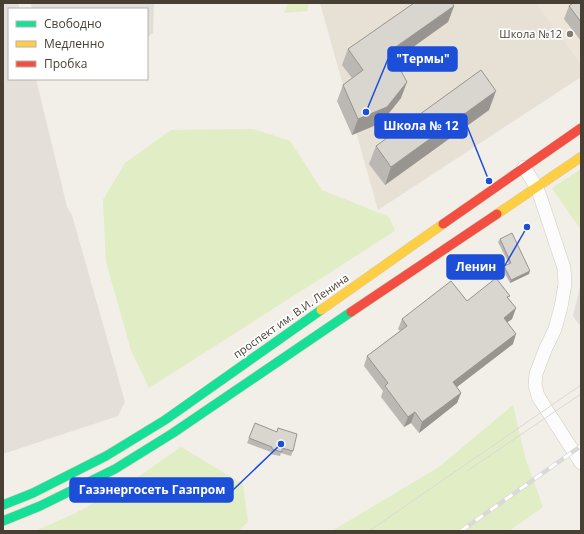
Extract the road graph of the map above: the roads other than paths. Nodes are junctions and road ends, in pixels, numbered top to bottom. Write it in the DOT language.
graph roads {
  1 [pos="581,128"];
  2 [pos="581,157"];
  3 [pos="524,167"];
  4 [pos="536,188"];
  5 [pos="581,463"];
  6 [pos="3,505"];
  7 [pos="3,521"];
  1 -- 3 [label="main road, проспект им. В.И. Ленина"];
  2 -- 4 [label="main road"];
  3 -- 4 [label="street"];
  3 -- 6 [label="main road, проспект им. В.И. Ленина"];
  4 -- 5 [label="street"];
  4 -- 7 [label="main road"];
}
